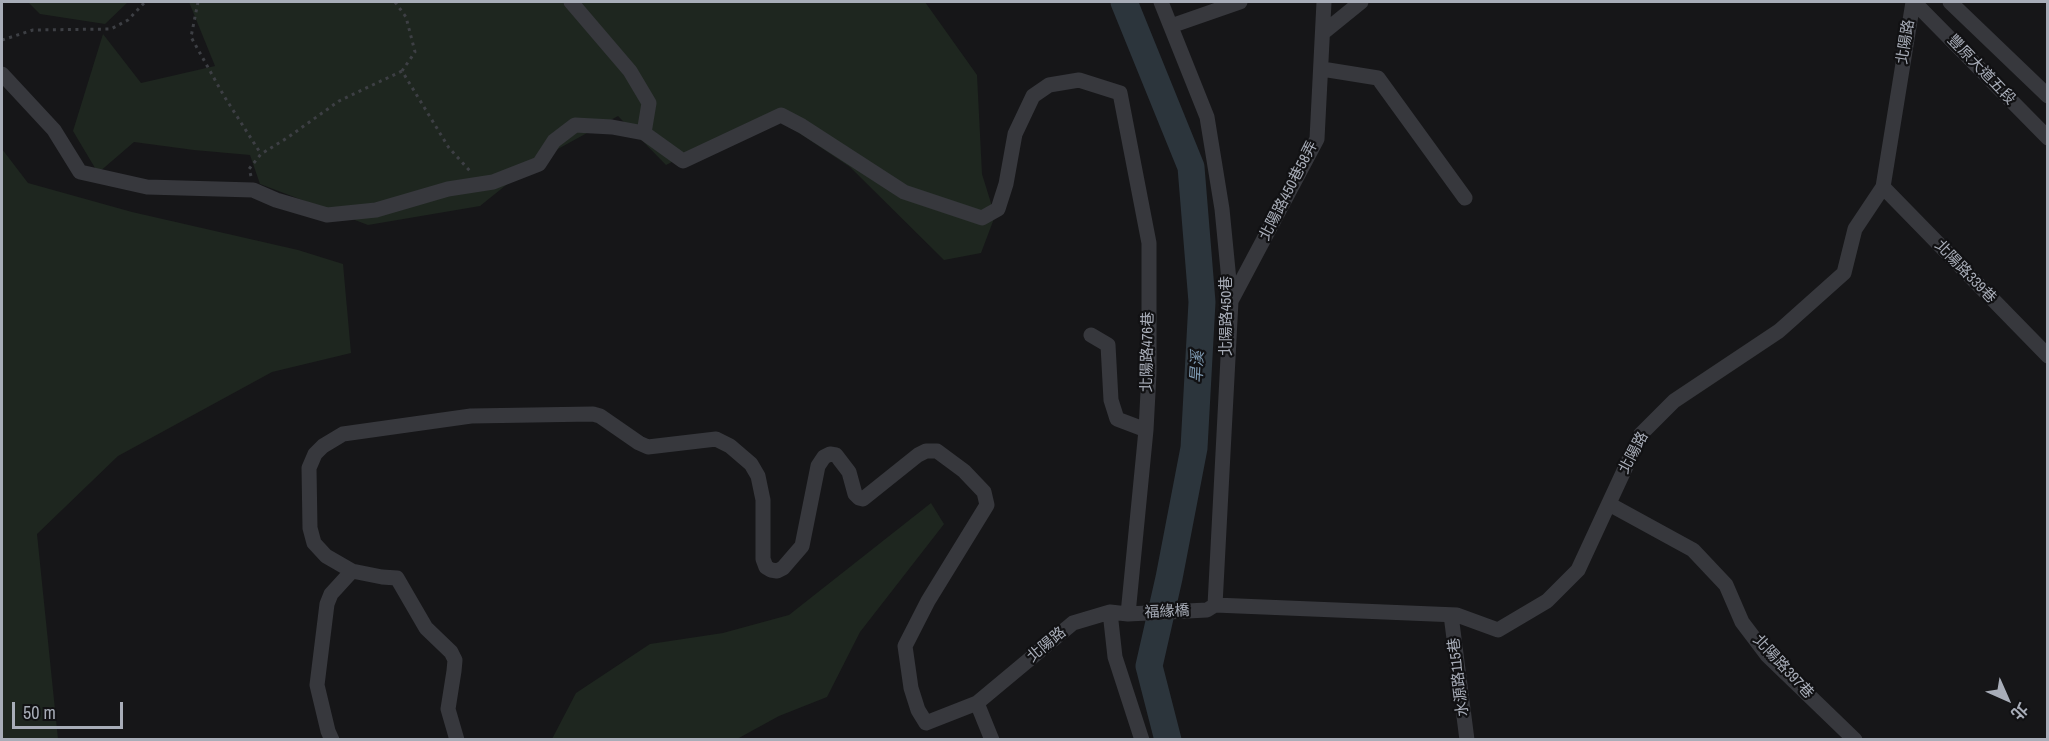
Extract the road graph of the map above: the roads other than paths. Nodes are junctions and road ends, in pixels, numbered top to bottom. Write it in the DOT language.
graph roads {
  1 [pos="570,2"];
  2 [pos="1161,2"];
  3 [pos="1240,2"];
  4 [pos="1324,2"];
  5 [pos="1361,2"];
  6 [pos="1914,2"];
  7 [pos="1950,2"];
  8 [pos="1171,26"];
  9 [pos="1324,32"];
  10 [pos="1322,69"];
  11 [pos="2,74"];
  12 [pos="2048,96"];
  13 [pos="644,133"];
  14 [pos="2048,138"];
  15 [pos="1883,187"];
  16 [pos="1465,198"];
  17 [pos="1231,301"];
  18 [pos="1091,335"];
  19 [pos="2048,356"];
  20 [pos="1146,430"];
  21 [pos="1609,504"];
  22 [pos="352,571"];
  23 [pos="1211,608"];
  24 [pos="1110,612"];
  25 [pos="1128,614"];
  26 [pos="1451,615"];
  27 [pos="977,703"];
  28 [pos="332,740"];
  29 [pos="457,740"];
  30 [pos="992,740"];
  31 [pos="1142,740"];
  32 [pos="1467,740"];
  33 [pos="1855,740"];
  1 -- 13 [label="street"];
  2 -- 8 [label="street, 北陽路450巷"];
  3 -- 8 [label="street"];
  4 -- 9 [label="street, 北陽路450巷58弄"];
  5 -- 9 [label="street"];
  6 -- 14 [label="street, 豐原大道五段"];
  6 -- 15 [label="street, 北陽路"];
  7 -- 12 [label="street, 豐原大道五段"];
  8 -- 17 [label="street, 北陽路450巷"];
  9 -- 10 [label="street, 北陽路450巷58弄"];
  10 -- 16 [label="street"];
  10 -- 17 [label="street, 北陽路450巷58弄"];
  11 -- 13 [label="street"];
  13 -- 20 [label="street, 北陽路476巷"];
  15 -- 19 [label="street, 北陽路339巷"];
  15 -- 21 [label="street, 北陽路"];
  17 -- 23 [label="street, 北陽路450巷"];
  18 -- 20 [label="street"];
  20 -- 25 [label="street, 北陽路476巷"];
  21 -- 26 [label="street, 北陽路"];
  21 -- 33 [label="street, 北陽路397巷"];
  22 -- 27 [label="street, 北陽路"];
  22 -- 28 [label="street"];
  22 -- 29 [label="street"];
  23 -- 25 [label="street, 福緣橋"];
  23 -- 26 [label="street, 北陽路"];
  24 -- 25 [label="street, 北陽路"];
  24 -- 27 [label="street, 北陽路"];
  24 -- 31 [label="street"];
  26 -- 32 [label="street, 水源路115巷"];
  27 -- 30 [label="street"];
}
